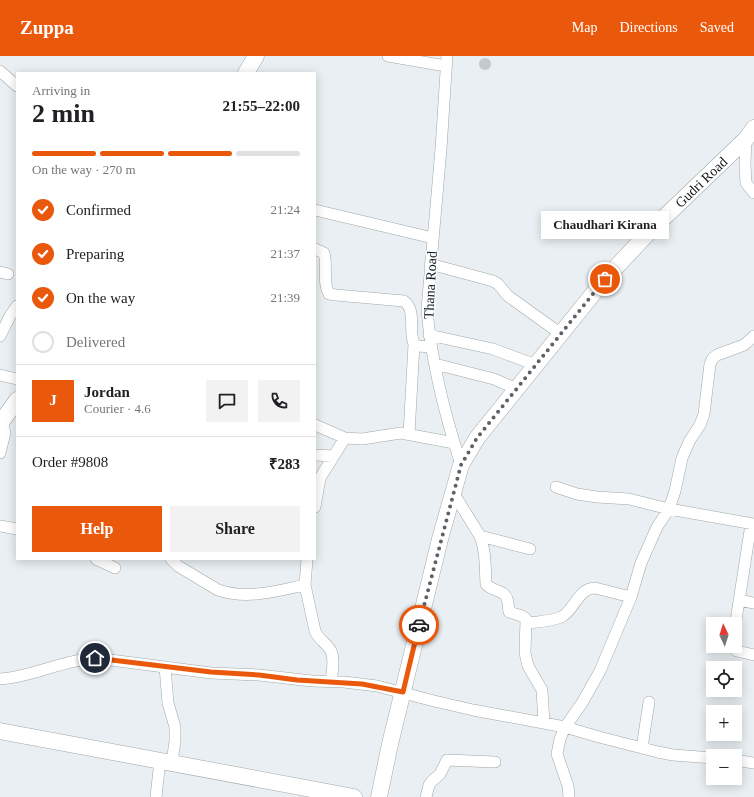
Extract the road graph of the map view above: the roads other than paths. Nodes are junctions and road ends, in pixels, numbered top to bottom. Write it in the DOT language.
graph roads {
  1 [pos="256,56"];
  2 [pos="388,56"];
  3 [pos="446,61"];
  4 [pos="0,72"];
  5 [pos="247,72"];
  6 [pos="16,85"];
  7 [pos="750,134"];
  8 [pos="754,193"];
  9 [pos="316,210"];
  10 [pos="433,238"];
  11 [pos="316,249"];
  12 [pos="430,264"];
  13 [pos="16,307"];
  14 [pos="561,334"];
  15 [pos="429,335"];
  16 [pos="0,336"];
  17 [pos="754,336"];
  18 [pos="414,344"];
  19 [pos="431,347"];
  20 [pos="435,364"];
  21 [pos="536,365"];
  22 [pos="0,375"];
  23 [pos="16,379"];
  24 [pos="517,389"];
  25 [pos="16,401"];
  26 [pos="1,423"];
  27 [pos="316,425"];
  28 [pos="409,434"];
  29 [pos="345,438"];
  30 [pos="454,442"];
  31 [pos="0,453"];
  32 [pos="316,455"];
  33 [pos="332,456"];
  34 [pos="461,465"];
  35 [pos="556,487"];
  36 [pos="454,494"];
  37 [pos="316,501"];
  38 [pos="669,510"];
  39 [pos="752,524"];
  40 [pos="0,526"];
  41 [pos="16,529"];
  42 [pos="480,536"];
  43 [pos="530,549"];
  44 [pos="98,560"];
  45 [pos="172,560"];
  46 [pos="307,560"];
  47 [pos="116,568"];
  48 [pos="305,585"];
  49 [pos="631,597"];
  50 [pos="739,600"];
  51 [pos="754,603"];
  52 [pos="736,617"];
  53 [pos="526,623"];
  54 [pos="742,652"];
  55 [pos="754,654"];
  56 [pos="165,667"];
  57 [pos="0,679"];
  58 [pos="331,682"];
  59 [pos="403,692"];
  60 [pos="649,702"];
  61 [pos="544,723"];
  62 [pos="565,727"];
  63 [pos="0,731"];
  64 [pos="642,748"];
  65 [pos="706,757"];
  66 [pos="166,761"];
  67 [pos="742,761"];
  68 [pos="495,762"];
  69 [pos="754,763"];
  70 [pos="320,794"];
  71 [pos="156,797"];
  72 [pos="354,797"];
  73 [pos="379,797"];
  74 [pos="426,797"];
  75 [pos="570,797"];
  1 -- 5 [label="street"];
  2 -- 3 [label="street"];
  3 -- 10 [label="street, Thana Road"];
  4 -- 6 [label="street"];
  7 -- 8 [label="street"];
  7 -- 14 [label="street, Gudri Road"];
  9 -- 10 [label="street"];
  10 -- 12 [label="street, Thana Road"];
  11 -- 18 [label="street"];
  12 -- 14 [label="street"];
  12 -- 15 [label="street, Thana Road"];
  13 -- 16 [label="street"];
  14 -- 21 [label="street, Gudri Road"];
  15 -- 19 [label="street, Thana Road"];
  15 -- 21 [label="street"];
  17 -- 38 [label="street"];
  18 -- 19 [label="street"];
  18 -- 28 [label="street"];
  19 -- 20 [label="street, Thana Road"];
  20 -- 24 [label="street"];
  20 -- 30 [label="street, Thana Road"];
  21 -- 24 [label="street, Gudri Road"];
  22 -- 23 [label="street"];
  24 -- 34 [label="street, Gudri Road"];
  25 -- 26 [label="street"];
  26 -- 31 [label="street"];
  27 -- 29 [label="street"];
  28 -- 29 [label="street"];
  28 -- 30 [label="street"];
  29 -- 33 [label="street"];
  30 -- 34 [label="street, Thana Road"];
  32 -- 33 [label="street"];
  33 -- 37 [label="street"];
  34 -- 36 [label="street, Gudri Road"];
  35 -- 38 [label="street"];
  36 -- 42 [label="street"];
  36 -- 59 [label="street, Gudri Road"];
  38 -- 39 [label="street"];
  38 -- 49 [label="street"];
  39 -- 50 [label="street"];
  40 -- 41 [label="street"];
  42 -- 43 [label="street"];
  42 -- 53 [label="street"];
  44 -- 47 [label="street"];
  45 -- 48 [label="street"];
  46 -- 48 [label="street"];
  48 -- 58 [label="street"];
  49 -- 53 [label="street"];
  49 -- 62 [label="street"];
  50 -- 51 [label="street"];
  50 -- 52 [label="street"];
  53 -- 61 [label="street"];
  54 -- 55 [label="street"];
  56 -- 57 [label="street"];
  56 -- 58 [label="street"];
  56 -- 66 [label="street"];
  58 -- 59 [label="street"];
  59 -- 61 [label="street"];
  59 -- 73 [label="street, Gudri Road"];
  60 -- 64 [label="street"];
  61 -- 62 [label="street"];
  62 -- 64 [label="street"];
  62 -- 75 [label="street"];
  63 -- 66 [label="street"];
  64 -- 65 [label="street"];
  66 -- 70 [label="street"];
  66 -- 71 [label="street"];
  67 -- 69 [label="street"];
  68 -- 74 [label="street"];
  70 -- 72 [label="street"];
}
